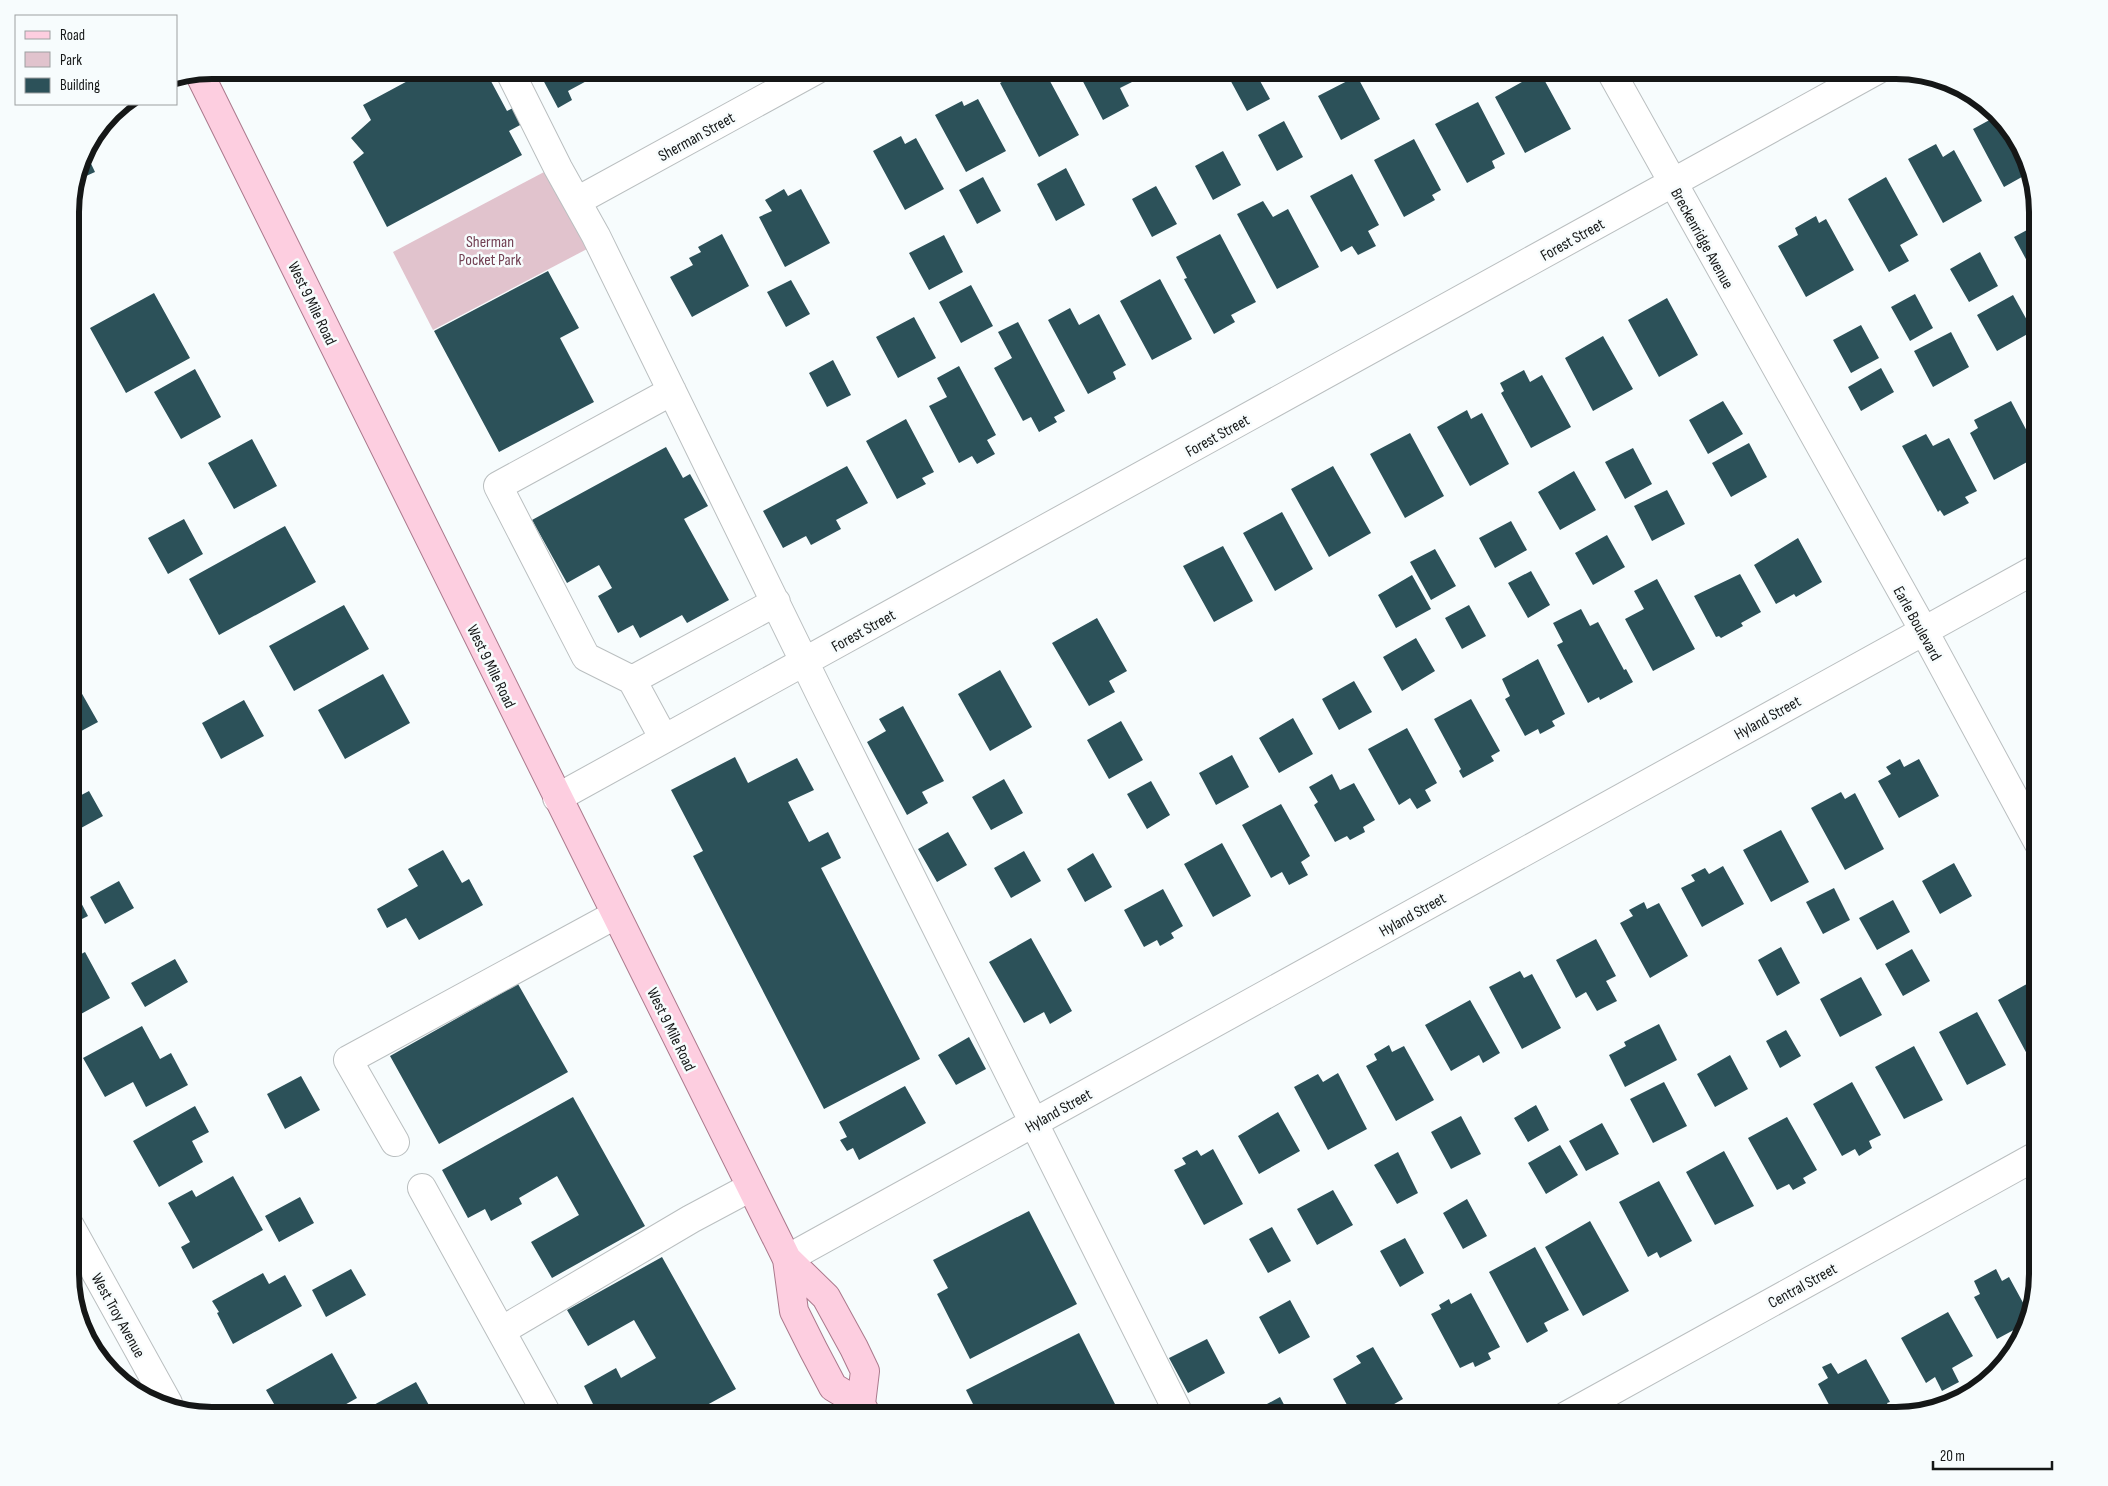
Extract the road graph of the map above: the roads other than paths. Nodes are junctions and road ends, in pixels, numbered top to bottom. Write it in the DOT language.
graph roads {
  1 [pos="515,79"];
  2 [pos="800,79"];
  3 [pos="1615,79"];
  4 [pos="1861,79"];
  5 [pos="203,80"];
  6 [pos="1672,183"];
  7 [pos="577,201"];
  8 [pos="672,391"];
  9 [pos="1798,405"];
  10 [pos="2029,573"];
  11 [pos="776,602"];
  12 [pos="1924,631"];
  13 [pos="805,662"];
  14 [pos="632,680"];
  15 [pos="664,739"];
  16 [pos="557,798"];
  17 [pos="2029,825"];
  18 [pos="615,915"];
  19 [pos="1033,1124"];
  20 [pos="394,1142"];
  21 [pos="2029,1160"];
  22 [pos="751,1187"];
  23 [pos="422,1188"];
  24 [pos="79,1242"];
  25 [pos="787,1259"];
  26 [pos="501,1331"];
  27 [pos="166,1399"];
  28 [pos="543,1407"];
  29 [pos="860,1407"];
  30 [pos="864,1407"];
  31 [pos="1175,1407"];
  32 [pos="1582,1407"];
  1 -- 7 [label="street"];
  2 -- 7 [label="street, Sherman Street"];
  3 -- 6 [label="street, Breckenridge Avenue"];
  4 -- 6 [label="street, Forest Street"];
  5 -- 16 [label="main road, West 9 Mile Road"];
  6 -- 9 [label="street, Breckenridge Avenue"];
  6 -- 13 [label="street, Forest Street"];
  7 -- 8 [label="street"];
  8 -- 11 [label="street"];
  8 -- 14 [label="street"];
  9 -- 12 [label="street, Earle Boulevard"];
  10 -- 12 [label="street, Hyland Street"];
  11 -- 13 [label="street"];
  11 -- 14 [label="street"];
  12 -- 17 [label="street, Earle Boulevard"];
  12 -- 19 [label="street, Hyland Street"];
  13 -- 15 [label="street, Forest Street"];
  13 -- 19 [label="street"];
  14 -- 15 [label="street"];
  15 -- 16 [label="street, Forest Street"];
  16 -- 18 [label="main road, West 9 Mile Road"];
  18 -- 20 [label="street"];
  18 -- 22 [label="main road, West 9 Mile Road"];
  19 -- 25 [label="street, Hyland Street"];
  19 -- 31 [label="street"];
  21 -- 32 [label="street, Central Street"];
  22 -- 25 [label="main road, West 9 Mile Road"];
  22 -- 26 [label="street"];
  23 -- 26 [label="street"];
  24 -- 27 [label="street, West Troy Avenue"];
  25 -- 29 [label="main road, West 9 Mile Road"];
  25 -- 30 [label="main road, West 9 Mile Road"];
  26 -- 28 [label="street"];
}
